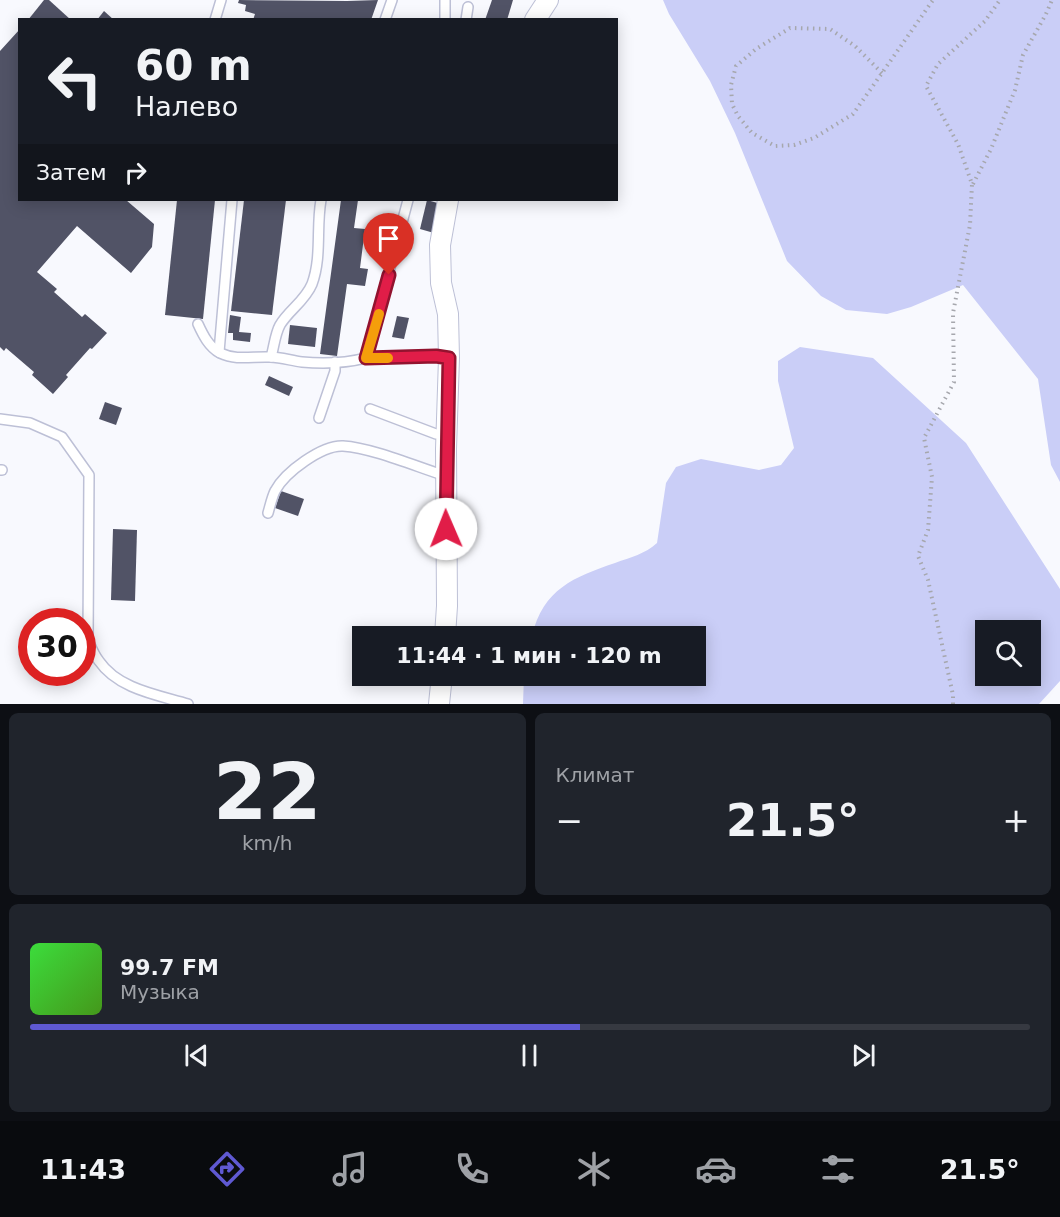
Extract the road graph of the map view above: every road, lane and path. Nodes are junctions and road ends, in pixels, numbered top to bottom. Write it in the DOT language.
graph roads {
  1 [pos="221,0"];
  2 [pos="392,0"];
  3 [pos="445,0"];
  4 [pos="548,0"];
  5 [pos="933,0"];
  6 [pos="1000,0"];
  7 [pos="1052,0"];
  8 [pos="468,7"];
  9 [pos="216,18"];
  10 [pos="386,18"];
  11 [pos="445,18"];
  12 [pos="466,18"];
  13 [pos="536,18"];
  14 [pos="882,73"];
  15 [pos="972,184"];
  16 [pos="232,201"];
  17 [pos="321,201"];
  18 [pos="408,201"];
  19 [pos="448,201"];
  20 [pos="198,324"];
  21 [pos="219,352"];
  22 [pos="271,357"];
  23 [pos="366,358"];
  24 [pos="449,358"];
  25 [pos="335,362"];
  26 [pos="370,409"];
  27 [pos="319,418"];
  28 [pos="0,419"];
  29 [pos="446,434"];
  30 [pos="446,476"];
  31 [pos="268,513"];
  32 [pos="446,626"];
  33 [pos="441,686"];
  34 [pos="188,704"];
  35 [pos="439,704"];
  36 [pos="953,704"];
  1 -- 9 [label="lane"];
  2 -- 10 [label="lane"];
  3 -- 11 [label="lane"];
  4 -- 13 [label="street"];
  5 -- 14 [label="path"];
  6 -- 15 [label="path"];
  7 -- 15 [label="path"];
  8 -- 12 [label="lane"];
  14 -- 14 [label="path"];
  15 -- 36 [label="path"];
  16 -- 21 [label="lane"];
  17 -- 22 [label="lane"];
  18 -- 23 [label="lane"];
  19 -- 24 [label="street"];
  20 -- 21 [label="lane"];
  21 -- 22 [label="lane"];
  22 -- 25 [label="lane"];
  23 -- 24 [label="lane"];
  23 -- 25 [label="lane"];
  24 -- 29 [label="street"];
  25 -- 27 [label="lane"];
  26 -- 29 [label="lane"];
  28 -- 34 [label="lane"];
  29 -- 30 [label="street"];
  30 -- 31 [label="lane"];
  30 -- 32 [label="street"];
  33 -- 35 [label="street"];
}
